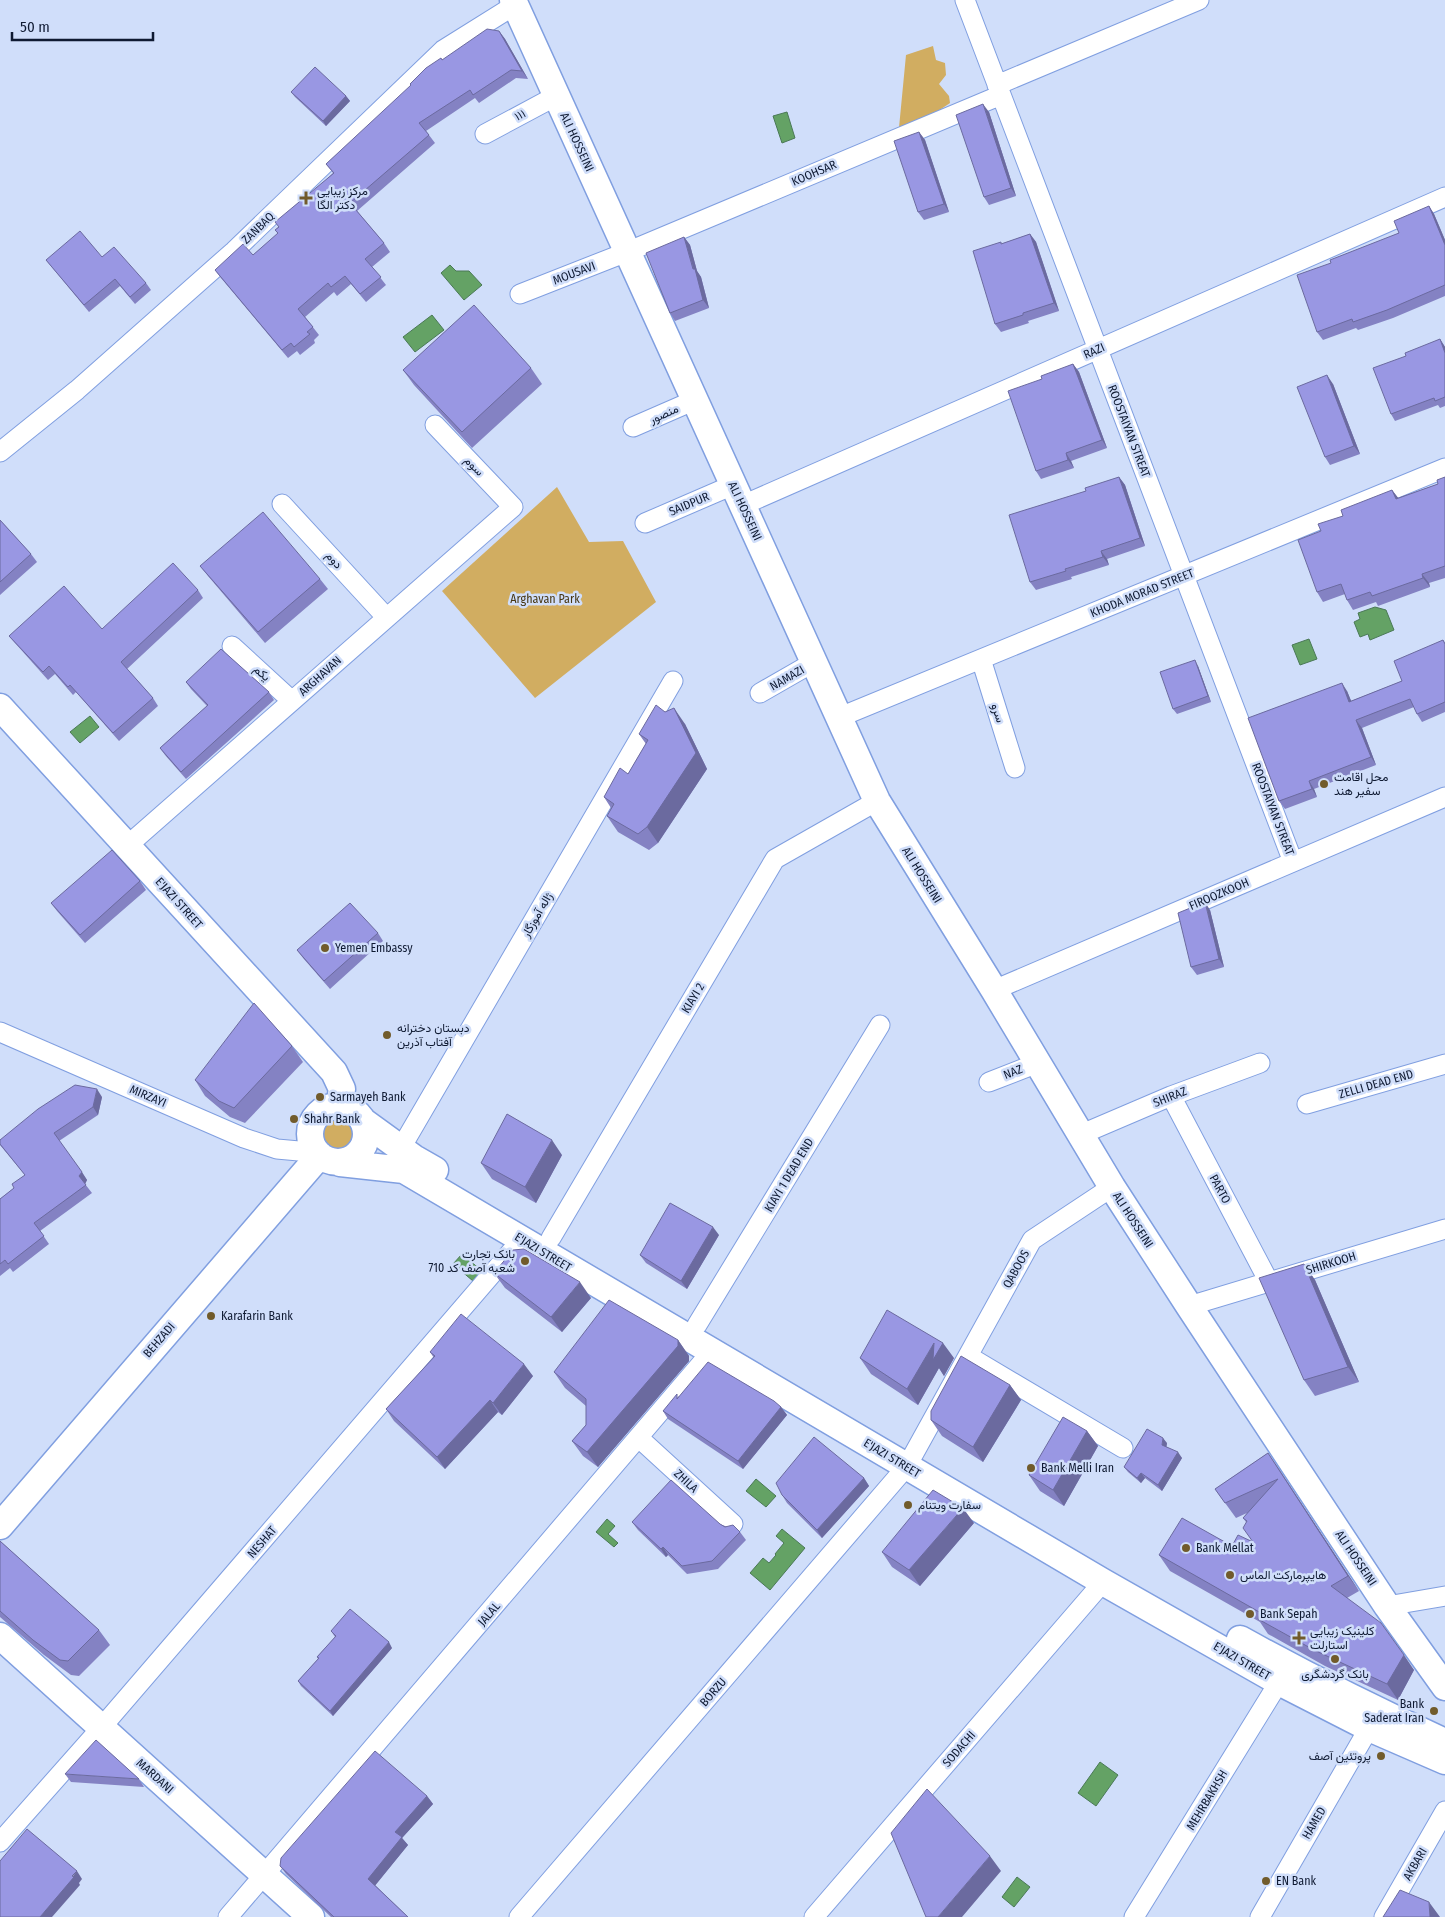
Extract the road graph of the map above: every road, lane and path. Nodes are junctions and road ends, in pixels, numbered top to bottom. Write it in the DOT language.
graph roads {
  1 [pos="965,0"];
  2 [pos="1199,0"];
  3 [pos="514,3"];
  4 [pos="999,90"];
  5 [pos="556,96"];
  6 [pos="485,134"];
  7 [pos="1445,197"];
  8 [pos="627,252"];
  9 [pos="520,294"];
  10 [pos="1098,350"];
  11 [pos="695,400"];
  12 [pos="436,425"];
  13 [pos="632,427"];
  14 [pos="0,452"];
  15 [pos="1445,468"];
  16 [pos="738,495"];
  17 [pos="282,504"];
  18 [pos="513,507"];
  19 [pos="645,523"];
  20 [pos="1184,575"];
  21 [pos="386,617"];
  22 [pos="232,646"];
  23 [pos="981,659"];
  24 [pos="814,662"];
  25 [pos="673,681"];
  26 [pos="760,693"];
  27 [pos="292,701"];
  28 [pos="0,707"];
  29 [pos="840,717"];
  30 [pos="1015,768"];
  31 [pos="1445,797"];
  32 [pos="877,802"];
  33 [pos="127,846"];
  34 [pos="1293,862"];
  35 [pos="994,990"];
  36 [pos="880,1026"];
  37 [pos="0,1032"];
  38 [pos="1038,1062"];
  39 [pos="1260,1062"];
  40 [pos="1445,1064"];
  41 [pos="989,1082"];
  42 [pos="1171,1096"];
  43 [pos="1307,1104"];
  44 [pos="340,1106"];
  45 [pos="363,1121"];
  46 [pos="1082,1134"];
  47 [pos="401,1148"];
  48 [pos="318,1153"];
  49 [pos="1112,1186"];
  50 [pos="1445,1229"];
  51 [pos="551,1238"];
  52 [pos="522,1239"];
  53 [pos="1269,1282"];
  54 [pos="1188,1306"];
  55 [pos="698,1325"];
  56 [pos="712,1351"];
  57 [pos="968,1356"];
  58 [pos="639,1438"];
  59 [pos="1123,1448"];
  60 [pos="911,1459"];
  61 [pos="0,1498"];
  62 [pos="733,1524"];
  63 [pos="0,1526"];
  64 [pos="1103,1582"];
  65 [pos="1445,1596"];
  66 [pos="1387,1606"];
  67 [pos="0,1636"];
  68 [pos="1279,1682"];
  69 [pos="1445,1687"];
  70 [pos="102,1728"];
  71 [pos="1369,1728"];
  72 [pos="1445,1742"];
  73 [pos="1445,1761"];
  74 [pos="1445,1811"];
  75 [pos="0,1842"];
  76 [pos="265,1876"];
  77 [pos="228,1917"];
  78 [pos="311,1917"];
  79 [pos="519,1917"];
  80 [pos="814,1917"];
  81 [pos="1134,1917"];
  82 [pos="1260,1917"];
  83 [pos="1384,1917"];
  1 -- 4 [label="street, ROOSTAIYAN STREAT"];
  2 -- 4 [label="street, KOOHSAR"];
  3 -- 5 [label="street, ALI HOSSEINI"];
  3 -- 14 [label="street, ZANBAQ"];
  4 -- 8 [label="street, KOOHSAR"];
  4 -- 10 [label="street, ROOSTAIYAN STREAT"];
  5 -- 6 [label="street, ۱۱۱"];
  5 -- 8 [label="street, ALI HOSSEINI"];
  7 -- 10 [label="street, RAZI"];
  8 -- 9 [label="street, MOUSAVI"];
  8 -- 11 [label="street, ALI HOSSEINI"];
  10 -- 16 [label="street, RAZI"];
  10 -- 20 [label="street, ROOSTAIYAN STREAT"];
  11 -- 13 [label="street, منصور"];
  11 -- 16 [label="street, ALI HOSSEINI"];
  12 -- 18 [label="street, سوم"];
  15 -- 20 [label="street, KHODA MORAD STREET"];
  16 -- 19 [label="street, SAIDPUR"];
  16 -- 24 [label="street, ALI HOSSEINI"];
  17 -- 21 [label="street, دوم"];
  18 -- 21 [label="street, ARGHAVAN"];
  20 -- 23 [label="street, KHODA MORAD STREET"];
  20 -- 34 [label="street, ROOSTAIYAN STREAT"];
  21 -- 27 [label="street, ARGHAVAN"];
  22 -- 27 [label="street, یکم"];
  23 -- 29 [label="street, KHODA MORAD STREET"];
  23 -- 30 [label="street, سرو"];
  24 -- 26 [label="street, NAMAZI"];
  24 -- 29 [label="street, ALI HOSSEINI"];
  25 -- 47 [label="street, ژاله آموزگار"];
  27 -- 33 [label="street, ARGHAVAN"];
  28 -- 33 [label="street, E'JAZI STREET"];
  29 -- 32 [label="street, ALI HOSSEINI"];
  31 -- 34 [label="street, FIROOZKOOH"];
  32 -- 35 [label="street, ALI HOSSEINI"];
  32 -- 51 [label="street, KIAYI 2"];
  33 -- 44 [label="street, E'JAZI STREET"];
  34 -- 35 [label="street, FIROOZKOOH"];
  35 -- 38 [label="street, ALI HOSSEINI"];
  36 -- 55 [label="street, KIAYI 1 DEAD END"];
  37 -- 48 [label="street, MIRZAYI"];
  38 -- 41 [label="street, NAZ"];
  38 -- 46 [label="street, ALI HOSSEINI"];
  39 -- 42 [label="street, SHIRAZ"];
  40 -- 43 [label="street, ZELLI DEAD END"];
  42 -- 46 [label="street, SHIRAZ"];
  42 -- 53 [label="street, PARTO"];
  44 -- 45 [label="street, E'JAZI STREET"];
  44 -- 48 [label="street"];
  45 -- 47 [label="street, E'JAZI STREET"];
  45 -- 48 [label="street"];
  46 -- 49 [label="street, ALI HOSSEINI"];
  47 -- 51 [label="street, E'JAZI STREET"];
  48 -- 52 [label="street, E'JAZI STREET"];
  48 -- 61 [label="street, BEHZADI"];
  48 -- 63 [label="street, BEHZADI"];
  49 -- 54 [label="street, ALI HOSSEINI"];
  49 -- 57 [label="street, QABOOS"];
  50 -- 53 [label="street, SHIRKOOH"];
  51 -- 55 [label="street, E'JAZI STREET"];
  52 -- 56 [label="street, E'JAZI STREET"];
  52 -- 70 [label="street, NESHAT"];
  53 -- 54 [label="street, SHIRKOOH"];
  54 -- 66 [label="street, ALI HOSSEINI"];
  55 -- 60 [label="street, E'JAZI STREET"];
  56 -- 58 [label="street, JALAL"];
  56 -- 60 [label="street, E'JAZI STREET"];
  57 -- 59 [label="street"];
  57 -- 60 [label="street, QABOOS"];
  58 -- 62 [label="street, ZHILA"];
  58 -- 76 [label="street, JALAL"];
  60 -- 64 [label="street, E'JAZI STREET"];
  60 -- 72 [label="street, E'JAZI STREET"];
  60 -- 79 [label="street, BORZU"];
  64 -- 68 [label="street, E'JAZI STREET"];
  64 -- 80 [label="street, SODACHI"];
  65 -- 66 [label="street"];
  66 -- 69 [label="street, ALI HOSSEINI"];
  67 -- 70 [label="street, MARDANI"];
  68 -- 71 [label="street, E'JAZI STREET"];
  68 -- 81 [label="street, MEHRBAKHSH"];
  70 -- 75 [label="street, NESHAT"];
  70 -- 76 [label="street, MARDANI"];
  71 -- 73 [label="street, E'JAZI STREET"];
  71 -- 82 [label="street, HAMED"];
  74 -- 83 [label="street, AKBARI"];
  76 -- 77 [label="street, JALAL"];
  76 -- 78 [label="street, MARDANI"];
}
